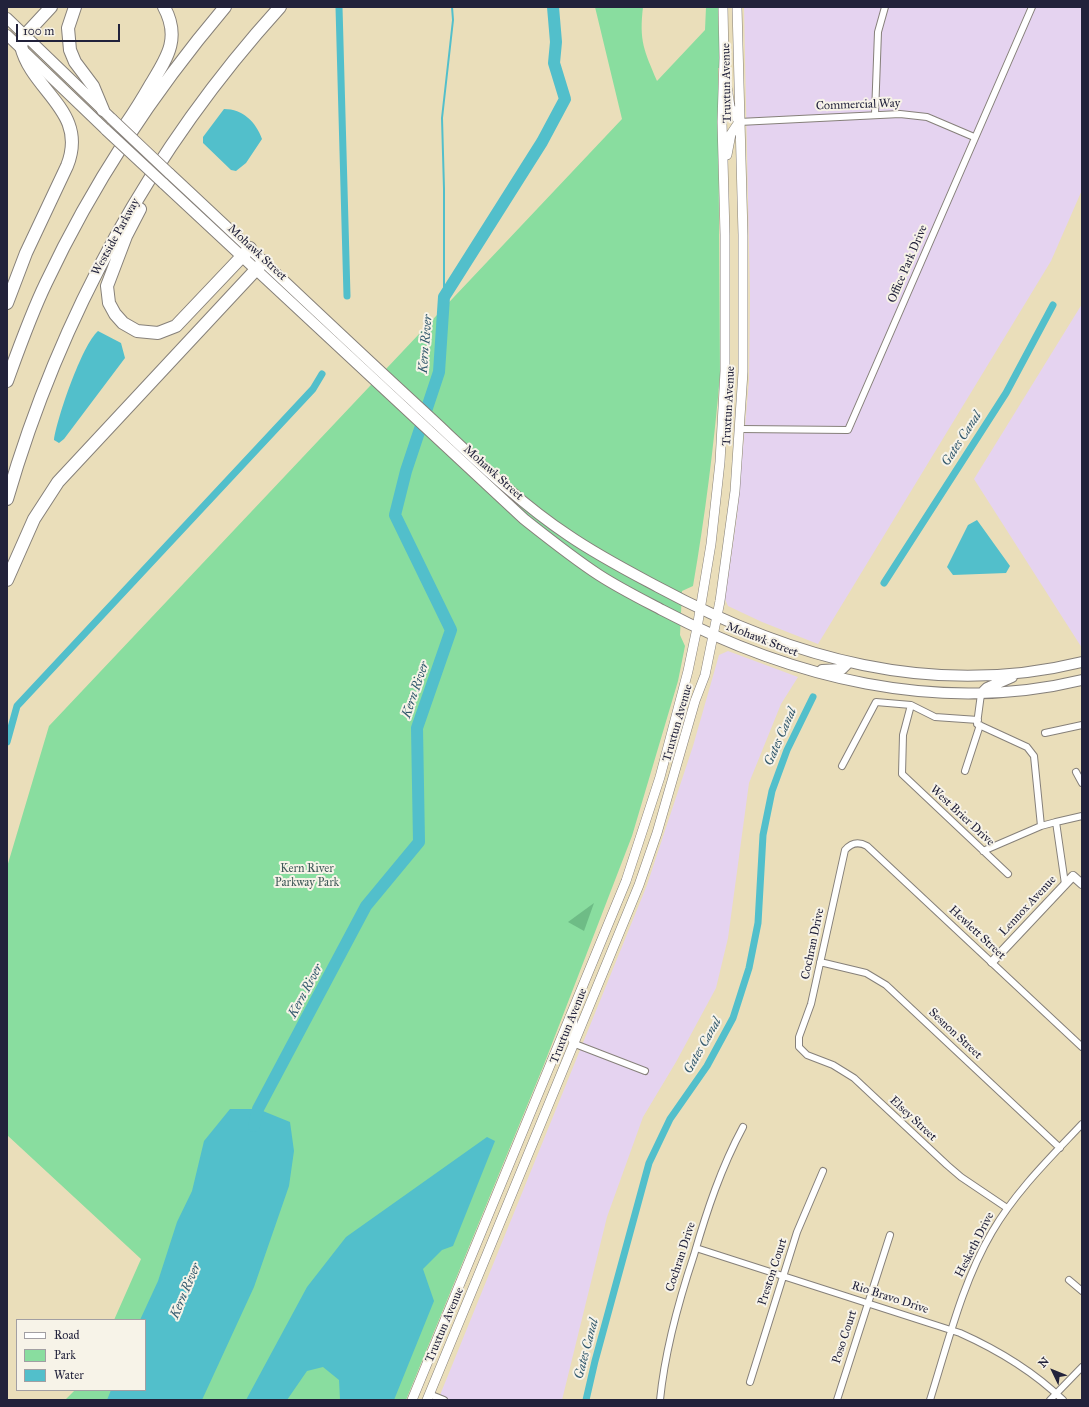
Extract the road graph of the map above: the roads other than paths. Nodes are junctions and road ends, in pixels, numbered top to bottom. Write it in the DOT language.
graph roads {
  1 [pos="51,7"];
  2 [pos="75,7"];
  3 [pos="164,7"];
  4 [pos="225,7"];
  5 [pos="228,7"];
  6 [pos="280,7"];
  7 [pos="723,7"];
  8 [pos="737,7"];
  9 [pos="885,7"];
  10 [pos="1032,7"];
  11 [pos="7,18"];
  12 [pos="7,35"];
  13 [pos="25,35"];
  14 [pos="202,35"];
  15 [pos="22,49"];
  16 [pos="724,58"];
  17 [pos="211,90"];
  18 [pos="103,110"];
  19 [pos="875,114"];
  20 [pos="739,122"];
  21 [pos="974,137"];
  22 [pos="724,172"];
  23 [pos="246,252"];
  24 [pos="260,265"];
  25 [pos="45,284"];
  26 [pos="7,303"];
  27 [pos="7,381"];
  28 [pos="740,429"];
  29 [pos="7,499"];
  30 [pos="7,580"];
  31 [pos="700,610"];
  32 [pos="716,616"];
  33 [pos="697,628"];
  34 [pos="713,636"];
  35 [pos="1082,662"];
  36 [pos="848,663"];
  37 [pos="808,670"];
  38 [pos="1020,673"];
  39 [pos="1082,680"];
  40 [pos="982,694"];
  41 [pos="911,705"];
  42 [pos="979,723"];
  43 [pos="1082,725"];
  44 [pos="1046,734"];
  45 [pos="842,766"];
  46 [pos="965,771"];
  47 [pos="1076,772"];
  48 [pos="1082,783"];
  49 [pos="1082,816"];
  50 [pos="1056,822"];
  51 [pos="1041,826"];
  52 [pos="854,844"];
  53 [pos="983,851"];
  54 [pos="1008,874"];
  55 [pos="1065,884"];
  56 [pos="1082,884"];
  57 [pos="820,962"];
  58 [pos="992,962"];
  59 [pos="575,1006"];
  60 [pos="575,1044"];
  61 [pos="1082,1047"];
  62 [pos="802,1051"];
  63 [pos="645,1071"];
  64 [pos="1082,1124"];
  65 [pos="743,1127"];
  66 [pos="1060,1148"];
  67 [pos="822,1171"];
  68 [pos="1008,1208"];
  69 [pos="890,1235"];
  70 [pos="696,1248"];
  71 [pos="783,1276"];
  72 [pos="1069,1280"];
  73 [pos="1082,1291"];
  74 [pos="868,1303"];
  75 [pos="952,1330"];
  76 [pos="441,1332"];
  77 [pos="1082,1367"];
  78 [pos="750,1382"];
  79 [pos="1056,1394"];
  80 [pos="428,1397"];
  81 [pos="412,1400"];
  82 [pos="420,1400"];
  83 [pos="444,1400"];
  84 [pos="660,1400"];
  85 [pos="837,1400"];
  86 [pos="930,1400"];
  87 [pos="1050,1400"];
  88 [pos="1063,1400"];
  1 -- 13 [label="highway"];
  2 -- 18 [label="highway"];
  3 -- 25 [label="highway"];
  4 -- 14 [label="highway"];
  5 -- 14 [label="highway"];
  6 -- 17 [label="highway, Westside Parkway"];
  7 -- 16 [label="main road, Truxtun Avenue"];
  8 -- 20 [label="main road, Truxtun Avenue"];
  9 -- 19 [label="street"];
  10 -- 21 [label="street, Office Park Drive"];
  11 -- 13 [label="main road, Mohawk Street"];
  12 -- 15 [label="main road, Mohawk Street"];
  13 -- 15 [label="highway"];
  13 -- 18 [label="main road, Mohawk Street"];
  14 -- 25 [label="highway"];
  15 -- 23 [label="main road, Mohawk Street, bridge"];
  15 -- 26 [label="highway"];
  16 -- 20 [label="main road"];
  16 -- 22 [label="main road, Truxtun Avenue"];
  17 -- 23 [label="highway"];
  17 -- 29 [label="highway, Westside Parkway"];
  18 -- 23 [label="main road, Mohawk Street, bridge"];
  19 -- 20 [label="street, Commercial Way"];
  19 -- 21 [label="street, Commercial Way"];
  20 -- 22 [label="main road"];
  20 -- 28 [label="main road, Truxtun Avenue"];
  21 -- 28 [label="street, Office Park Drive"];
  22 -- 31 [label="main road, Truxtun Avenue"];
  23 -- 24 [label="main road, Mohawk Street"];
  24 -- 30 [label="highway"];
  24 -- 31 [label="main road, Mohawk Street"];
  24 -- 33 [label="main road, Mohawk Street"];
  25 -- 27 [label="highway"];
  28 -- 32 [label="main road, Truxtun Avenue"];
  31 -- 32 [label="main road, Mohawk Street"];
  31 -- 33 [label="main road, Truxtun Avenue"];
  32 -- 34 [label="main road, Truxtun Avenue"];
  32 -- 36 [label="main road, Mohawk Street"];
  33 -- 34 [label="main road, Mohawk Street"];
  33 -- 59 [label="main road, Truxtun Avenue"];
  34 -- 37 [label="main road, Mohawk Street"];
  34 -- 60 [label="main road, Truxtun Avenue"];
  35 -- 38 [label="main road, Mohawk Street"];
  36 -- 37 [label="main road"];
  36 -- 38 [label="main road, Mohawk Street"];
  37 -- 40 [label="main road, Mohawk Street"];
  38 -- 40 [label="main road"];
  39 -- 40 [label="main road, Mohawk Street"];
  40 -- 42 [label="street"];
  41 -- 42 [label="street"];
  41 -- 45 [label="street"];
  41 -- 53 [label="street, West Brier Drive"];
  42 -- 46 [label="street"];
  42 -- 51 [label="street"];
  43 -- 44 [label="street"];
  47 -- 48 [label="street"];
  49 -- 50 [label="street"];
  50 -- 51 [label="street"];
  50 -- 55 [label="street"];
  51 -- 53 [label="street"];
  52 -- 57 [label="street, Cochran Drive"];
  52 -- 58 [label="street, Hewlett Street"];
  53 -- 54 [label="street, West Brier Drive"];
  55 -- 56 [label="street, Lennox Avenue"];
  55 -- 58 [label="street, Lennox Avenue"];
  57 -- 62 [label="street, Cochran Drive"];
  57 -- 66 [label="street, Sesnon Street"];
  58 -- 61 [label="street, Hewlett Street"];
  59 -- 60 [label="main road"];
  59 -- 76 [label="main road, Truxtun Avenue"];
  60 -- 63 [label="street"];
  60 -- 80 [label="main road, Truxtun Avenue"];
  62 -- 68 [label="street, Elsey Street"];
  64 -- 66 [label="street, Hesketh Drive"];
  65 -- 70 [label="street, Cochran Drive"];
  66 -- 68 [label="street, Hesketh Drive"];
  67 -- 71 [label="street, Preston Court"];
  68 -- 75 [label="street, Hesketh Drive"];
  69 -- 74 [label="street, Poso Court"];
  70 -- 71 [label="street, Rio Bravo Drive"];
  70 -- 84 [label="street, Cochran Drive"];
  71 -- 74 [label="street, Rio Bravo Drive"];
  71 -- 78 [label="street, Preston Court"];
  72 -- 73 [label="street"];
  74 -- 75 [label="street, Rio Bravo Drive"];
  74 -- 85 [label="street, Poso Court"];
  75 -- 79 [label="street, Rio Bravo Drive"];
  75 -- 86 [label="street, Hesketh Drive"];
  76 -- 80 [label="main road"];
  76 -- 81 [label="main road, Truxtun Avenue"];
  77 -- 79 [label="street"];
  79 -- 87 [label="street"];
  79 -- 88 [label="street, Rio Bravo Drive"];
  80 -- 82 [label="main road"];
  80 -- 83 [label="street"];
}
